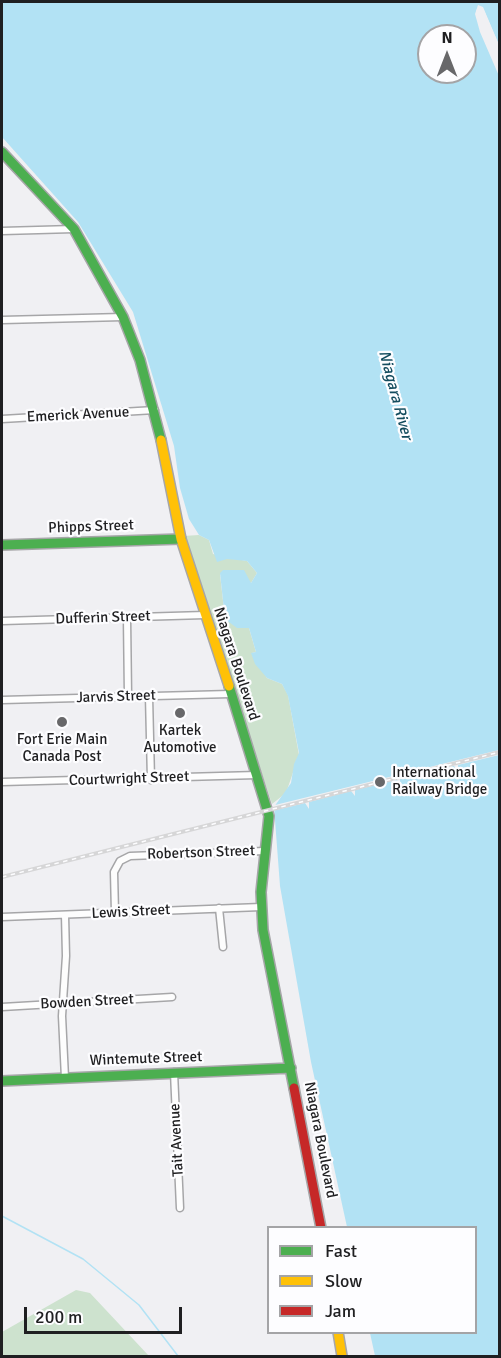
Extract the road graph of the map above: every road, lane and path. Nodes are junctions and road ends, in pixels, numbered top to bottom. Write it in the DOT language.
graph roads {
  1 [pos="2,152"];
  2 [pos="74,229"];
  3 [pos="2,231"];
  4 [pos="123,317"];
  5 [pos="2,320"];
  6 [pos="155,410"];
  7 [pos="2,419"];
  8 [pos="182,539"];
  9 [pos="2,545"];
  10 [pos="205,615"];
  11 [pos="127,618"];
  12 [pos="2,621"];
  13 [pos="230,694"];
  14 [pos="128,696"];
  15 [pos="149,696"];
  16 [pos="2,700"];
  17 [pos="257,775"];
  18 [pos="151,780"];
  19 [pos="2,782"];
  20 [pos="265,851"];
  21 [pos="261,907"];
  22 [pos="219,908"];
  23 [pos="115,913"];
  24 [pos="64,915"];
  25 [pos="2,917"];
  26 [pos="223,947"];
  27 [pos="172,997"];
  28 [pos="62,1004"];
  29 [pos="2,1007"];
  30 [pos="291,1068"];
  31 [pos="174,1072"];
  32 [pos="65,1078"];
  33 [pos="2,1081"];
  34 [pos="180,1208"];
  35 [pos="321,1226"];
  36 [pos="338,1334"];
  37 [pos="342,1356"];
  1 -- 2 [label="main road, Niagara Boulevard"];
  2 -- 3 [label="street"];
  2 -- 4 [label="main road, Niagara Boulevard"];
  4 -- 5 [label="street"];
  4 -- 6 [label="main road, Niagara Boulevard"];
  6 -- 7 [label="street, Emerick Avenue"];
  6 -- 8 [label="main road, Niagara Boulevard"];
  8 -- 9 [label="main road, Phipps Street"];
  8 -- 10 [label="main road, Niagara Boulevard"];
  10 -- 11 [label="street, Dufferin Street"];
  10 -- 13 [label="main road, Niagara Boulevard"];
  11 -- 12 [label="street, Dufferin Street"];
  11 -- 14 [label="street"];
  13 -- 15 [label="street, Jarvis Street"];
  13 -- 17 [label="main road, Niagara Boulevard"];
  14 -- 15 [label="street, Jarvis Street"];
  14 -- 16 [label="street, Jarvis Street"];
  15 -- 18 [label="street"];
  17 -- 18 [label="street, Courtwright Street"];
  17 -- 20 [label="main road, Niagara Boulevard"];
  18 -- 19 [label="street, Courtwright Street"];
  20 -- 21 [label="main road, Niagara Boulevard"];
  20 -- 23 [label="street, Robertson Street"];
  21 -- 22 [label="street, Lewis Street"];
  21 -- 30 [label="main road, Niagara Boulevard"];
  22 -- 23 [label="street, Lewis Street"];
  22 -- 26 [label="street"];
  23 -- 24 [label="street, Lewis Street"];
  24 -- 25 [label="street, Lewis Street"];
  24 -- 28 [label="street"];
  27 -- 28 [label="street, Bowden Street"];
  28 -- 29 [label="street, Bowden Street"];
  28 -- 32 [label="street"];
  30 -- 31 [label="main road, Wintemute Street"];
  30 -- 35 [label="main road, Niagara Boulevard"];
  31 -- 32 [label="main road, Wintemute Street"];
  31 -- 34 [label="street, Tait Avenue"];
  32 -- 33 [label="main road, Wintemute Street"];
  36 -- 37 [label="main road"];
}
